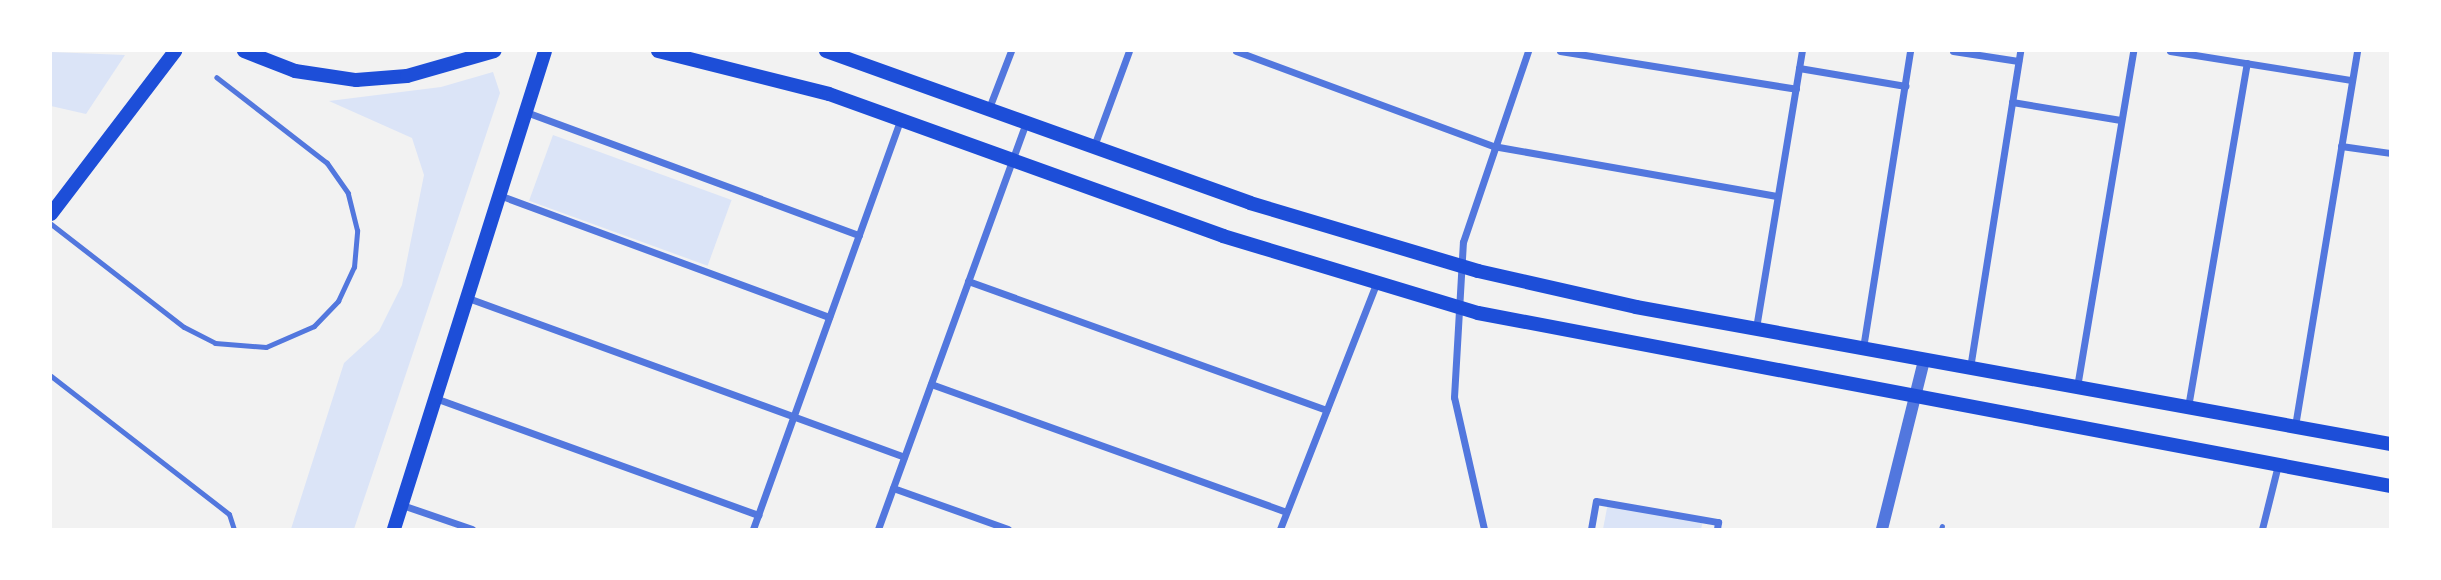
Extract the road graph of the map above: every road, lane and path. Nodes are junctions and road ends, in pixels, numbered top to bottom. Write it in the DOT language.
graph roads {
  1 [pos="176,51"];
  2 [pos="244,51"];
  3 [pos="494,51"];
  4 [pos="545,51"];
  5 [pos="658,51"];
  6 [pos="826,51"];
  7 [pos="1011,51"];
  8 [pos="1129,51"];
  9 [pos="1236,51"];
  10 [pos="1528,51"];
  11 [pos="1560,51"];
  12 [pos="1802,51"];
  13 [pos="1910,51"];
  14 [pos="1954,51"];
  15 [pos="2020,51"];
  16 [pos="2133,51"];
  17 [pos="2169,51"];
  18 [pos="2357,51"];
  19 [pos="476,53"];
  20 [pos="2018,61"];
  21 [pos="2247,63"];
  22 [pos="1799,68"];
  23 [pos="216,76"];
  24 [pos="2352,80"];
  25 [pos="1905,86"];
  26 [pos="1796,89"];
  27 [pos="2012,102"];
  28 [pos="989,108"];
  29 [pos="525,112"];
  30 [pos="901,117"];
  31 [pos="2122,120"];
  32 [pos="1026,122"];
  33 [pos="1094,146"];
  34 [pos="1493,146"];
  35 [pos="2342,146"];
  36 [pos="2390,153"];
  37 [pos="1013,158"];
  38 [pos="499,195"];
  39 [pos="1777,196"];
  40 [pos="51,214"];
  41 [pos="51,224"];
  42 [pos="859,235"];
  43 [pos="1463,267"];
  44 [pos="968,281"];
  45 [pos="1376,284"];
  46 [pos="467,297"];
  47 [pos="1460,308"];
  48 [pos="829,317"];
  49 [pos="1756,329"];
  50 [pos="1863,349"];
  51 [pos="1924,360"];
  52 [pos="1970,369"];
  53 [pos="51,376"];
  54 [pos="931,383"];
  55 [pos="2077,388"];
  56 [pos="435,398"];
  57 [pos="1917,398"];
  58 [pos="2188,408"];
  59 [pos="1327,410"];
  60 [pos="793,417"];
  61 [pos="2295,427"];
  62 [pos="2390,444"];
  63 [pos="904,457"];
  64 [pos="2278,466"];
  65 [pos="2390,486"];
  66 [pos="893,488"];
  67 [pos="402,505"];
  68 [pos="1286,512"];
  69 [pos="758,515"];
  70 [pos="234,529"];
  71 [pos="394,529"];
  72 [pos="472,529"];
  73 [pos="753,529"];
  74 [pos="878,529"];
  75 [pos="1008,529"];
  76 [pos="1280,529"];
  77 [pos="1484,529"];
  78 [pos="1591,529"];
  79 [pos="1717,529"];
  80 [pos="1882,529"];
  81 [pos="2262,529"];
  1 -- 40 [label="main road"];
  2 -- 19 [label="main road"];
  3 -- 19 [label="main road"];
  4 -- 29 [label="main road"];
  5 -- 30 [label="main road"];
  6 -- 28 [label="main road"];
  7 -- 28 [label="street"];
  8 -- 33 [label="street"];
  9 -- 34 [label="street"];
  10 -- 34 [label="street"];
  11 -- 26 [label="street"];
  12 -- 22 [label="street"];
  13 -- 25 [label="street"];
  14 -- 20 [label="street"];
  15 -- 20 [label="street"];
  16 -- 31 [label="street"];
  17 -- 21 [label="street"];
  18 -- 24 [label="street"];
  20 -- 27 [label="street"];
  21 -- 24 [label="street"];
  21 -- 58 [label="street"];
  22 -- 25 [label="street"];
  22 -- 26 [label="street"];
  23 -- 41 [label="lane"];
  24 -- 35 [label="street"];
  25 -- 50 [label="street"];
  26 -- 39 [label="street"];
  27 -- 31 [label="street"];
  27 -- 52 [label="street"];
  28 -- 32 [label="main road"];
  29 -- 38 [label="main road"];
  29 -- 42 [label="street"];
  30 -- 37 [label="main road"];
  30 -- 42 [label="street"];
  31 -- 55 [label="street"];
  32 -- 33 [label="main road"];
  32 -- 37 [label="street"];
  33 -- 43 [label="main road"];
  34 -- 39 [label="street"];
  34 -- 43 [label="street"];
  35 -- 36 [label="street"];
  35 -- 61 [label="street"];
  37 -- 44 [label="street"];
  37 -- 45 [label="main road"];
  38 -- 46 [label="main road"];
  38 -- 48 [label="street"];
  39 -- 49 [label="street"];
  42 -- 48 [label="street"];
  43 -- 47 [label="street"];
  43 -- 49 [label="main road"];
  44 -- 54 [label="street"];
  44 -- 59 [label="street"];
  45 -- 47 [label="main road"];
  45 -- 59 [label="street"];
  46 -- 56 [label="main road"];
  46 -- 60 [label="street"];
  47 -- 57 [label="main road"];
  47 -- 77 [label="street"];
  48 -- 60 [label="street"];
  49 -- 50 [label="main road"];
  50 -- 51 [label="main road"];
  51 -- 52 [label="main road"];
  51 -- 57 [label="street"];
  52 -- 55 [label="main road"];
  53 -- 70 [label="lane"];
  54 -- 63 [label="street"];
  54 -- 68 [label="street"];
  55 -- 58 [label="main road"];
  56 -- 67 [label="main road"];
  56 -- 69 [label="street"];
  57 -- 64 [label="main road"];
  57 -- 80 [label="street"];
  58 -- 61 [label="main road"];
  59 -- 68 [label="street"];
  60 -- 63 [label="street"];
  60 -- 69 [label="street"];
  61 -- 62 [label="main road"];
  63 -- 66 [label="street"];
  64 -- 65 [label="main road"];
  64 -- 81 [label="street"];
  66 -- 74 [label="street"];
  66 -- 75 [label="street"];
  67 -- 71 [label="main road"];
  67 -- 72 [label="street"];
  68 -- 76 [label="street"];
  69 -- 73 [label="street"];
  78 -- 79 [label="street"];
}
